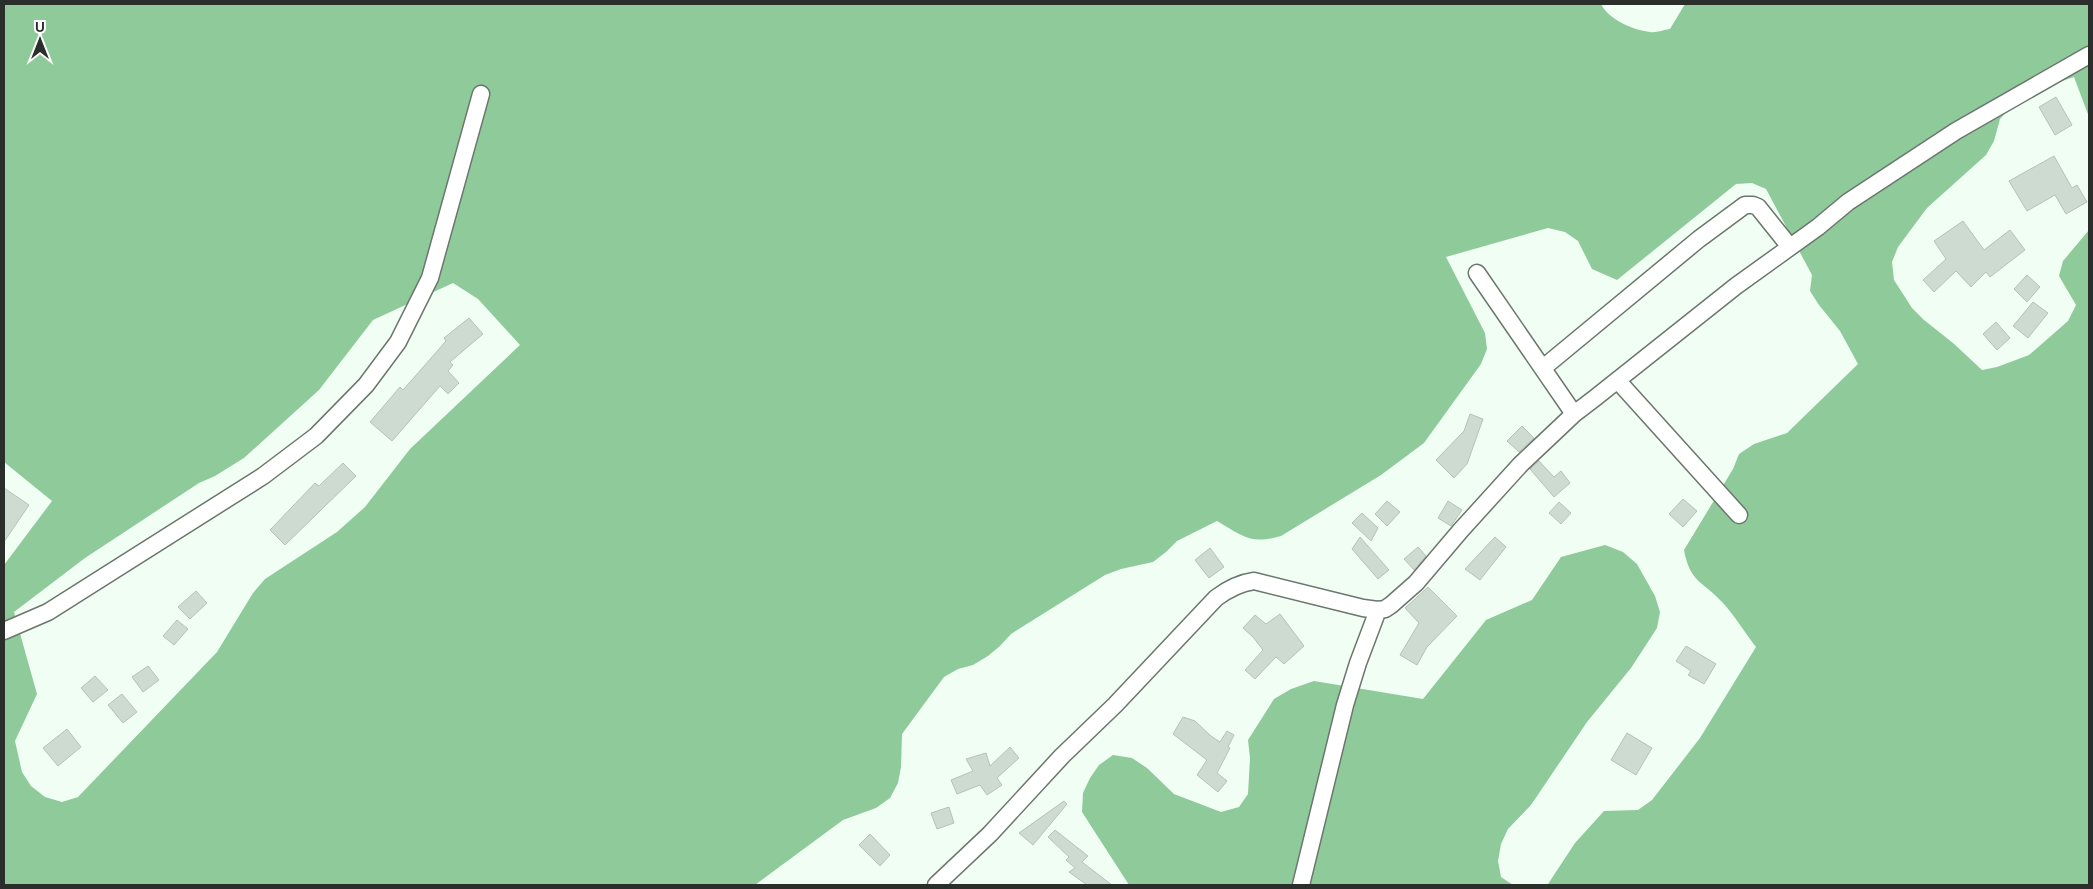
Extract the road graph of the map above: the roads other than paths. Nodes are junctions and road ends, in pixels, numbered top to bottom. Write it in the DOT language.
graph roads {
  1 [pos="2089,55"];
  2 [pos="481,94"];
  3 [pos="1790,247"];
  4 [pos="1477,272"];
  5 [pos="1543,368"];
  6 [pos="1618,381"];
  7 [pos="1574,414"];
  8 [pos="1739,515"];
  9 [pos="1378,610"];
  10 [pos="4,631"];
  11 [pos="936,885"];
  12 [pos="1301,885"];
  1 -- 3 [label="street"];
  2 -- 10 [label="street"];
  3 -- 5 [label="street"];
  3 -- 6 [label="street"];
  4 -- 5 [label="street"];
  5 -- 7 [label="street"];
  6 -- 7 [label="street"];
  6 -- 8 [label="street"];
  7 -- 9 [label="street"];
  9 -- 11 [label="street"];
  9 -- 12 [label="street"];
}
